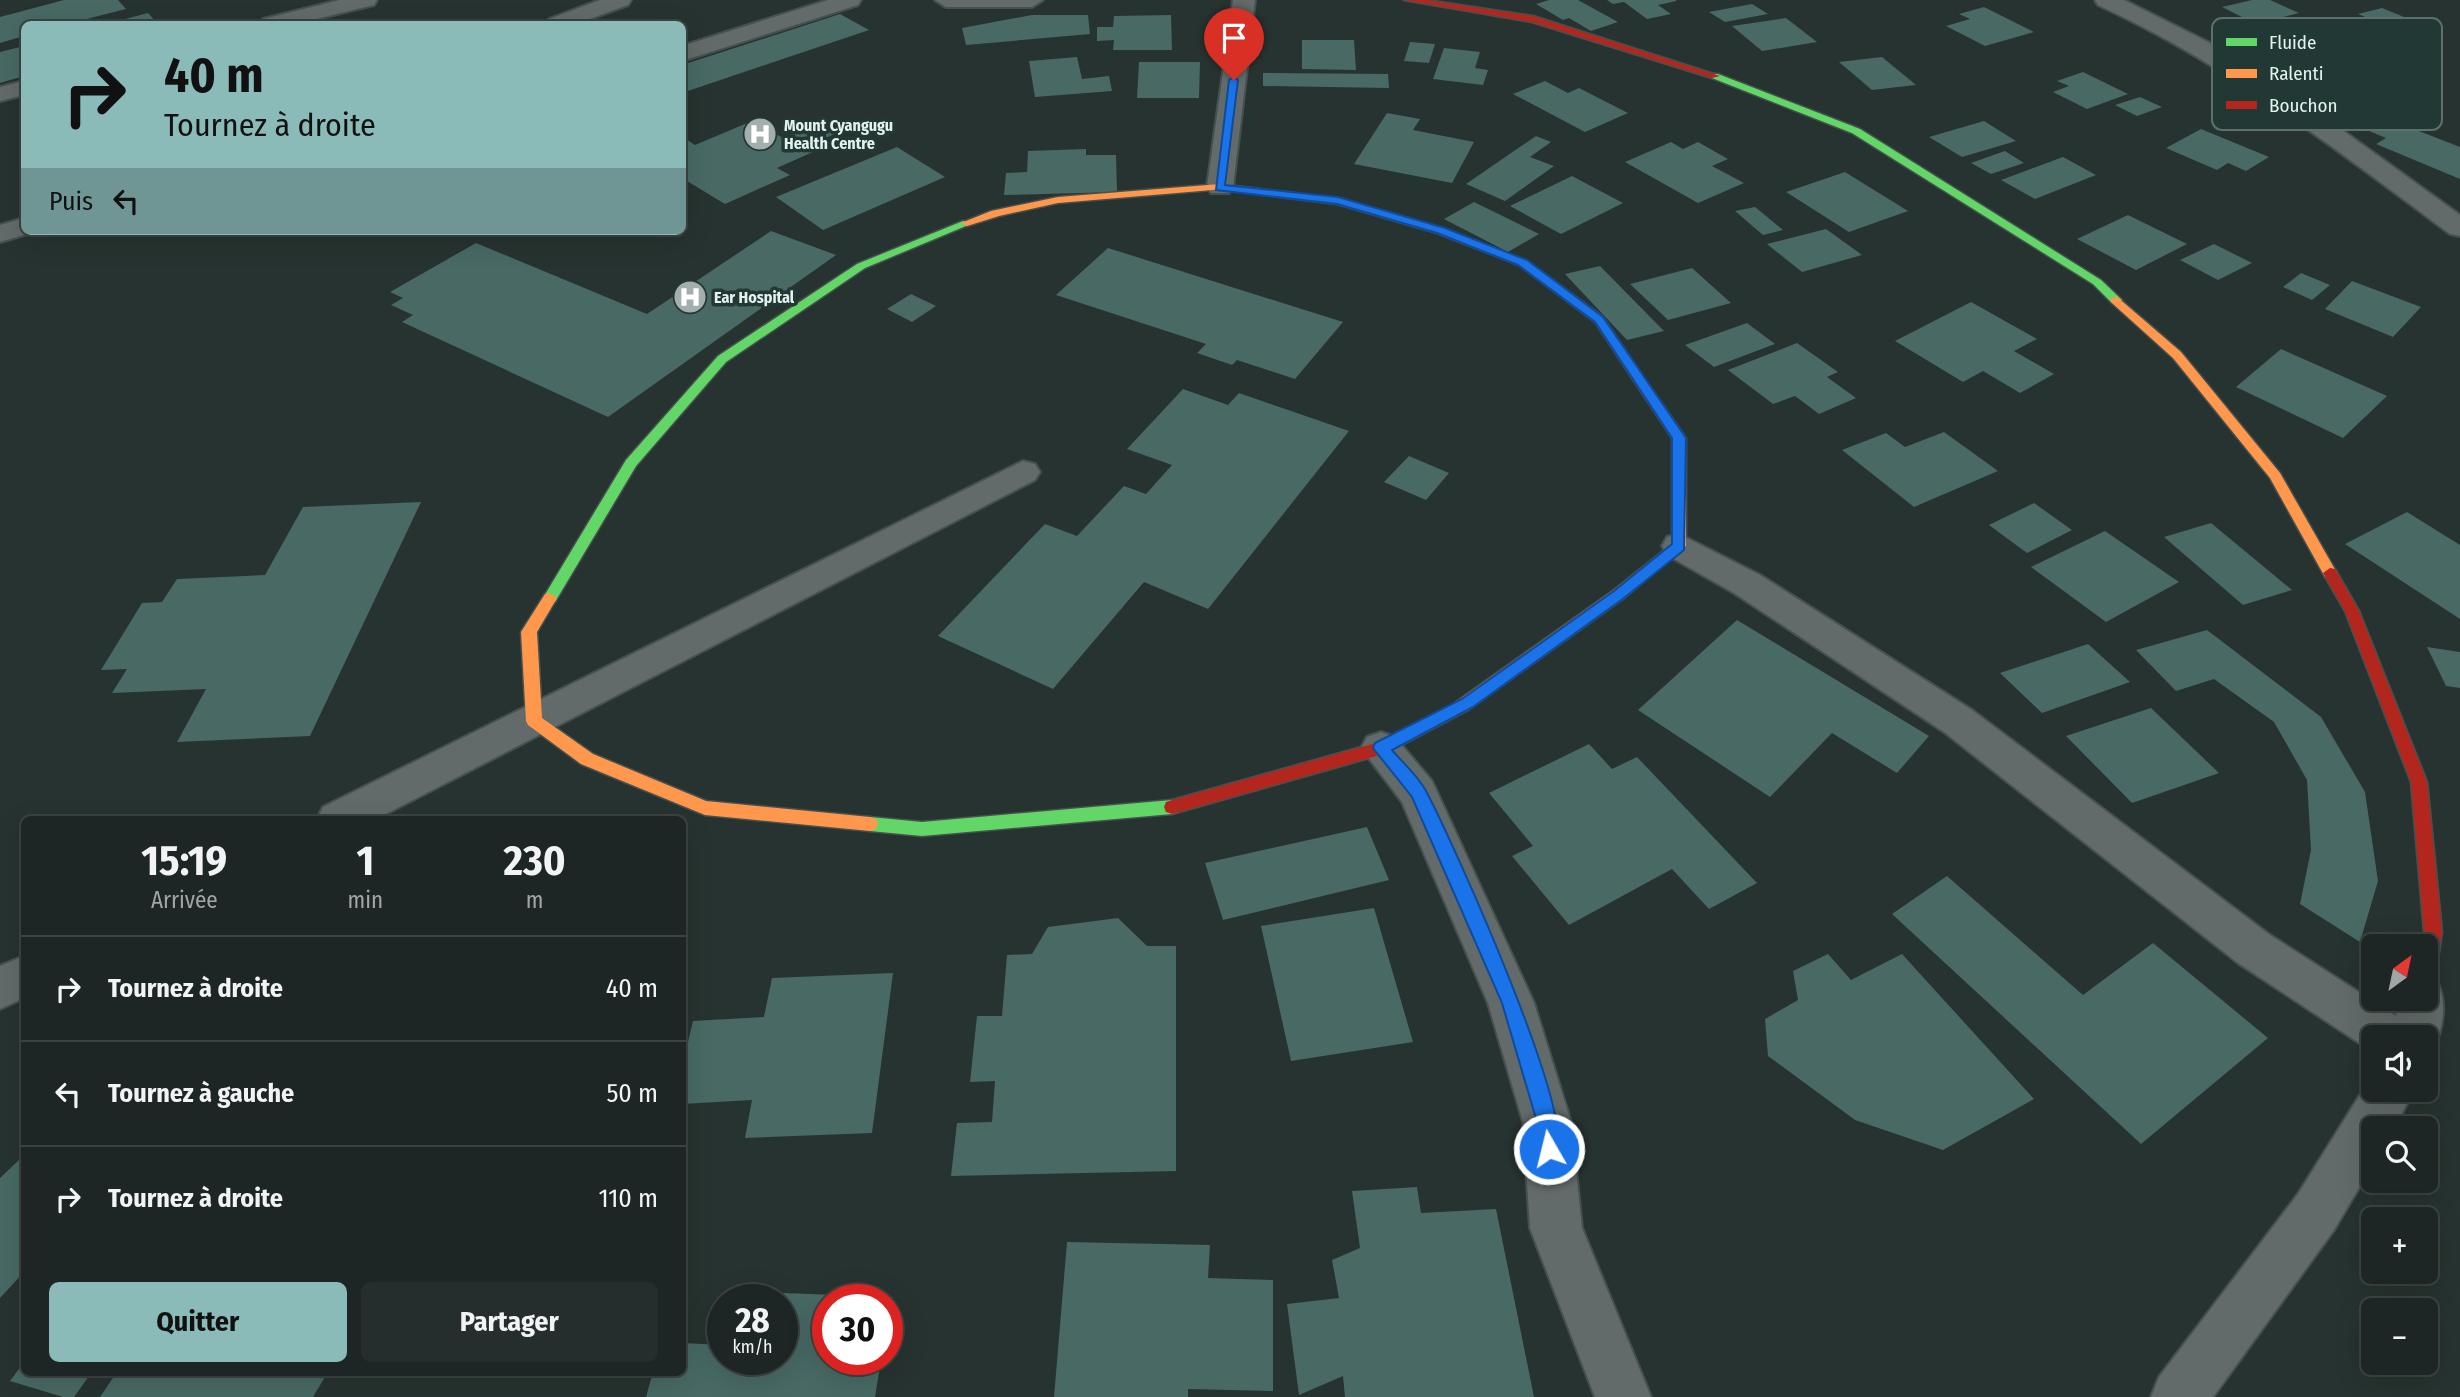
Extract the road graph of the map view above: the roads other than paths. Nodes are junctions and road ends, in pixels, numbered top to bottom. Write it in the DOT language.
graph roads {
  1 [pos="366,0"];
  2 [pos="620,0"];
  3 [pos="850,0"];
  4 [pos="946,0"];
  5 [pos="1032,0"];
  6 [pos="1244,0"];
  7 [pos="1408,0"];
  8 [pos="2106,0"];
  9 [pos="283,21"];
  10 [pos="565,21"];
  11 [pos="2212,51"];
  12 [pos="686,53"];
  13 [pos="21,89"];
  14 [pos="0,94"];
  15 [pos="2323,130"];
  16 [pos="1220,187"];
  17 [pos="21,227"];
  18 [pos="2460,228"];
  19 [pos="0,234"];
  20 [pos="1023,472"];
  21 [pos="1679,546"];
  22 [pos="534,721"];
  23 [pos="1381,748"];
  24 [pos="344,816"];
  25 [pos="2433,934"];
  26 [pos="21,978"];
  27 [pos="0,988"];
  28 [pos="2372,1025"];
  29 [pos="2383,1102"];
  30 [pos="1623,1397"];
  31 [pos="2179,1397"];
  1 -- 9 [label="street"];
  2 -- 10 [label="street"];
  3 -- 12 [label="street"];
  4 -- 5 [label="street"];
  6 -- 16 [label="street"];
  7 -- 25 [label="street"];
  8 -- 11 [label="street"];
  13 -- 14 [label="street"];
  15 -- 18 [label="street"];
  16 -- 21 [label="street"];
  16 -- 22 [label="street"];
  17 -- 19 [label="street"];
  20 -- 22 [label="street"];
  21 -- 23 [label="street"];
  21 -- 28 [label="street"];
  22 -- 23 [label="street"];
  22 -- 24 [label="street"];
  23 -- 30 [label="street"];
  26 -- 27 [label="street"];
  29 -- 31 [label="street"];
}
